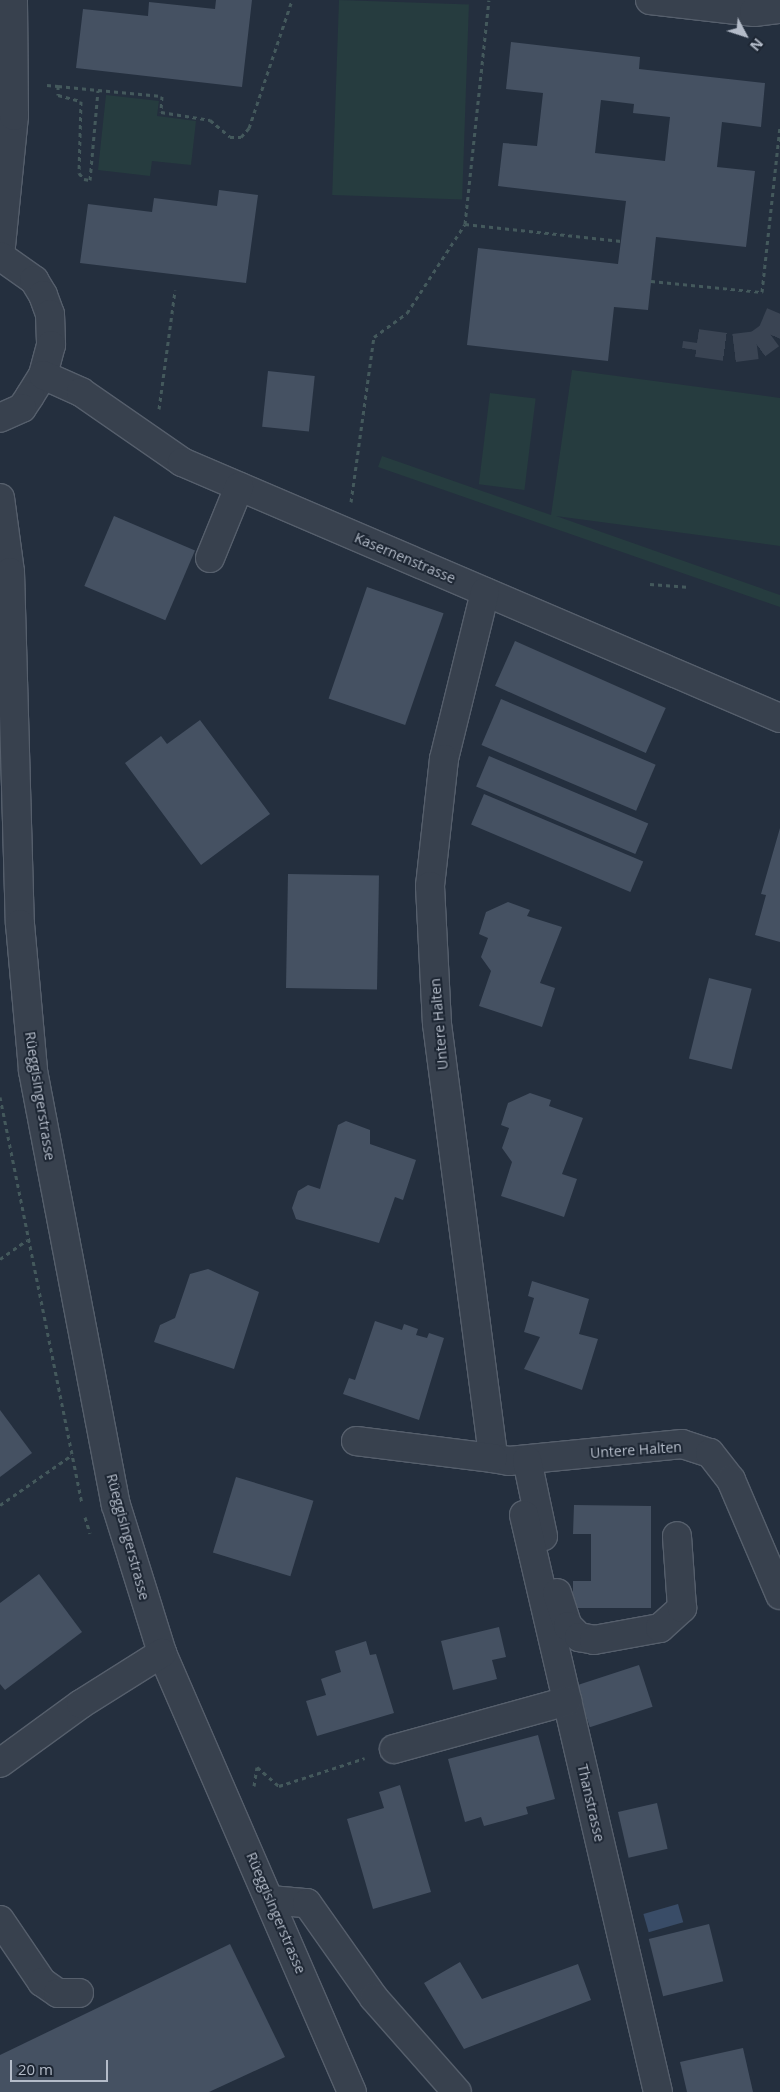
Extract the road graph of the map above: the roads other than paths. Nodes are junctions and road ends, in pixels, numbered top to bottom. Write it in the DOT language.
graph roads {
  1 [pos="13,0"];
  2 [pos="650,0"];
  3 [pos="780,9"];
  4 [pos="0,256"];
  5 [pos="43,375"];
  6 [pos="0,418"];
  7 [pos="239,487"];
  8 [pos="0,498"];
  9 [pos="210,558"];
  10 [pos="486,592"];
  11 [pos="780,718"];
  12 [pos="356,1441"];
  13 [pos="493,1458"];
  14 [pos="527,1460"];
  15 [pos="524,1515"];
  16 [pos="677,1536"];
  17 [pos="780,1595"];
  18 [pos="162,1653"];
  19 [pos="567,1701"];
  20 [pos="394,1749"];
  21 [pos="0,1763"];
  22 [pos="270,1900"];
  23 [pos="0,1920"];
  24 [pos="79,1993"];
  25 [pos="352,2092"];
  26 [pos="457,2092"];
  27 [pos="658,2092"];
  1 -- 4 [label="street"];
  2 -- 3 [label="street"];
  4 -- 5 [label="street"];
  5 -- 6 [label="street"];
  5 -- 7 [label="street, Kasernenstrasse"];
  7 -- 9 [label="street"];
  7 -- 10 [label="street, Kasernenstrasse"];
  8 -- 18 [label="street, Rüeggisingerstrasse"];
  10 -- 11 [label="street, Kasernenstrasse"];
  10 -- 13 [label="street, Untere Halten"];
  12 -- 13 [label="street, Untere Halten"];
  13 -- 14 [label="street, Untere Halten"];
  14 -- 16 [label="street"];
  14 -- 17 [label="street, Untere Halten"];
  15 -- 19 [label="street, Thanstrasse"];
  18 -- 21 [label="street"];
  18 -- 22 [label="street, Rüeggisingerstrasse"];
  19 -- 20 [label="street"];
  19 -- 27 [label="street, Thanstrasse"];
  22 -- 25 [label="street, Rüeggisingerstrasse"];
  22 -- 26 [label="street"];
  23 -- 24 [label="street"];
}
